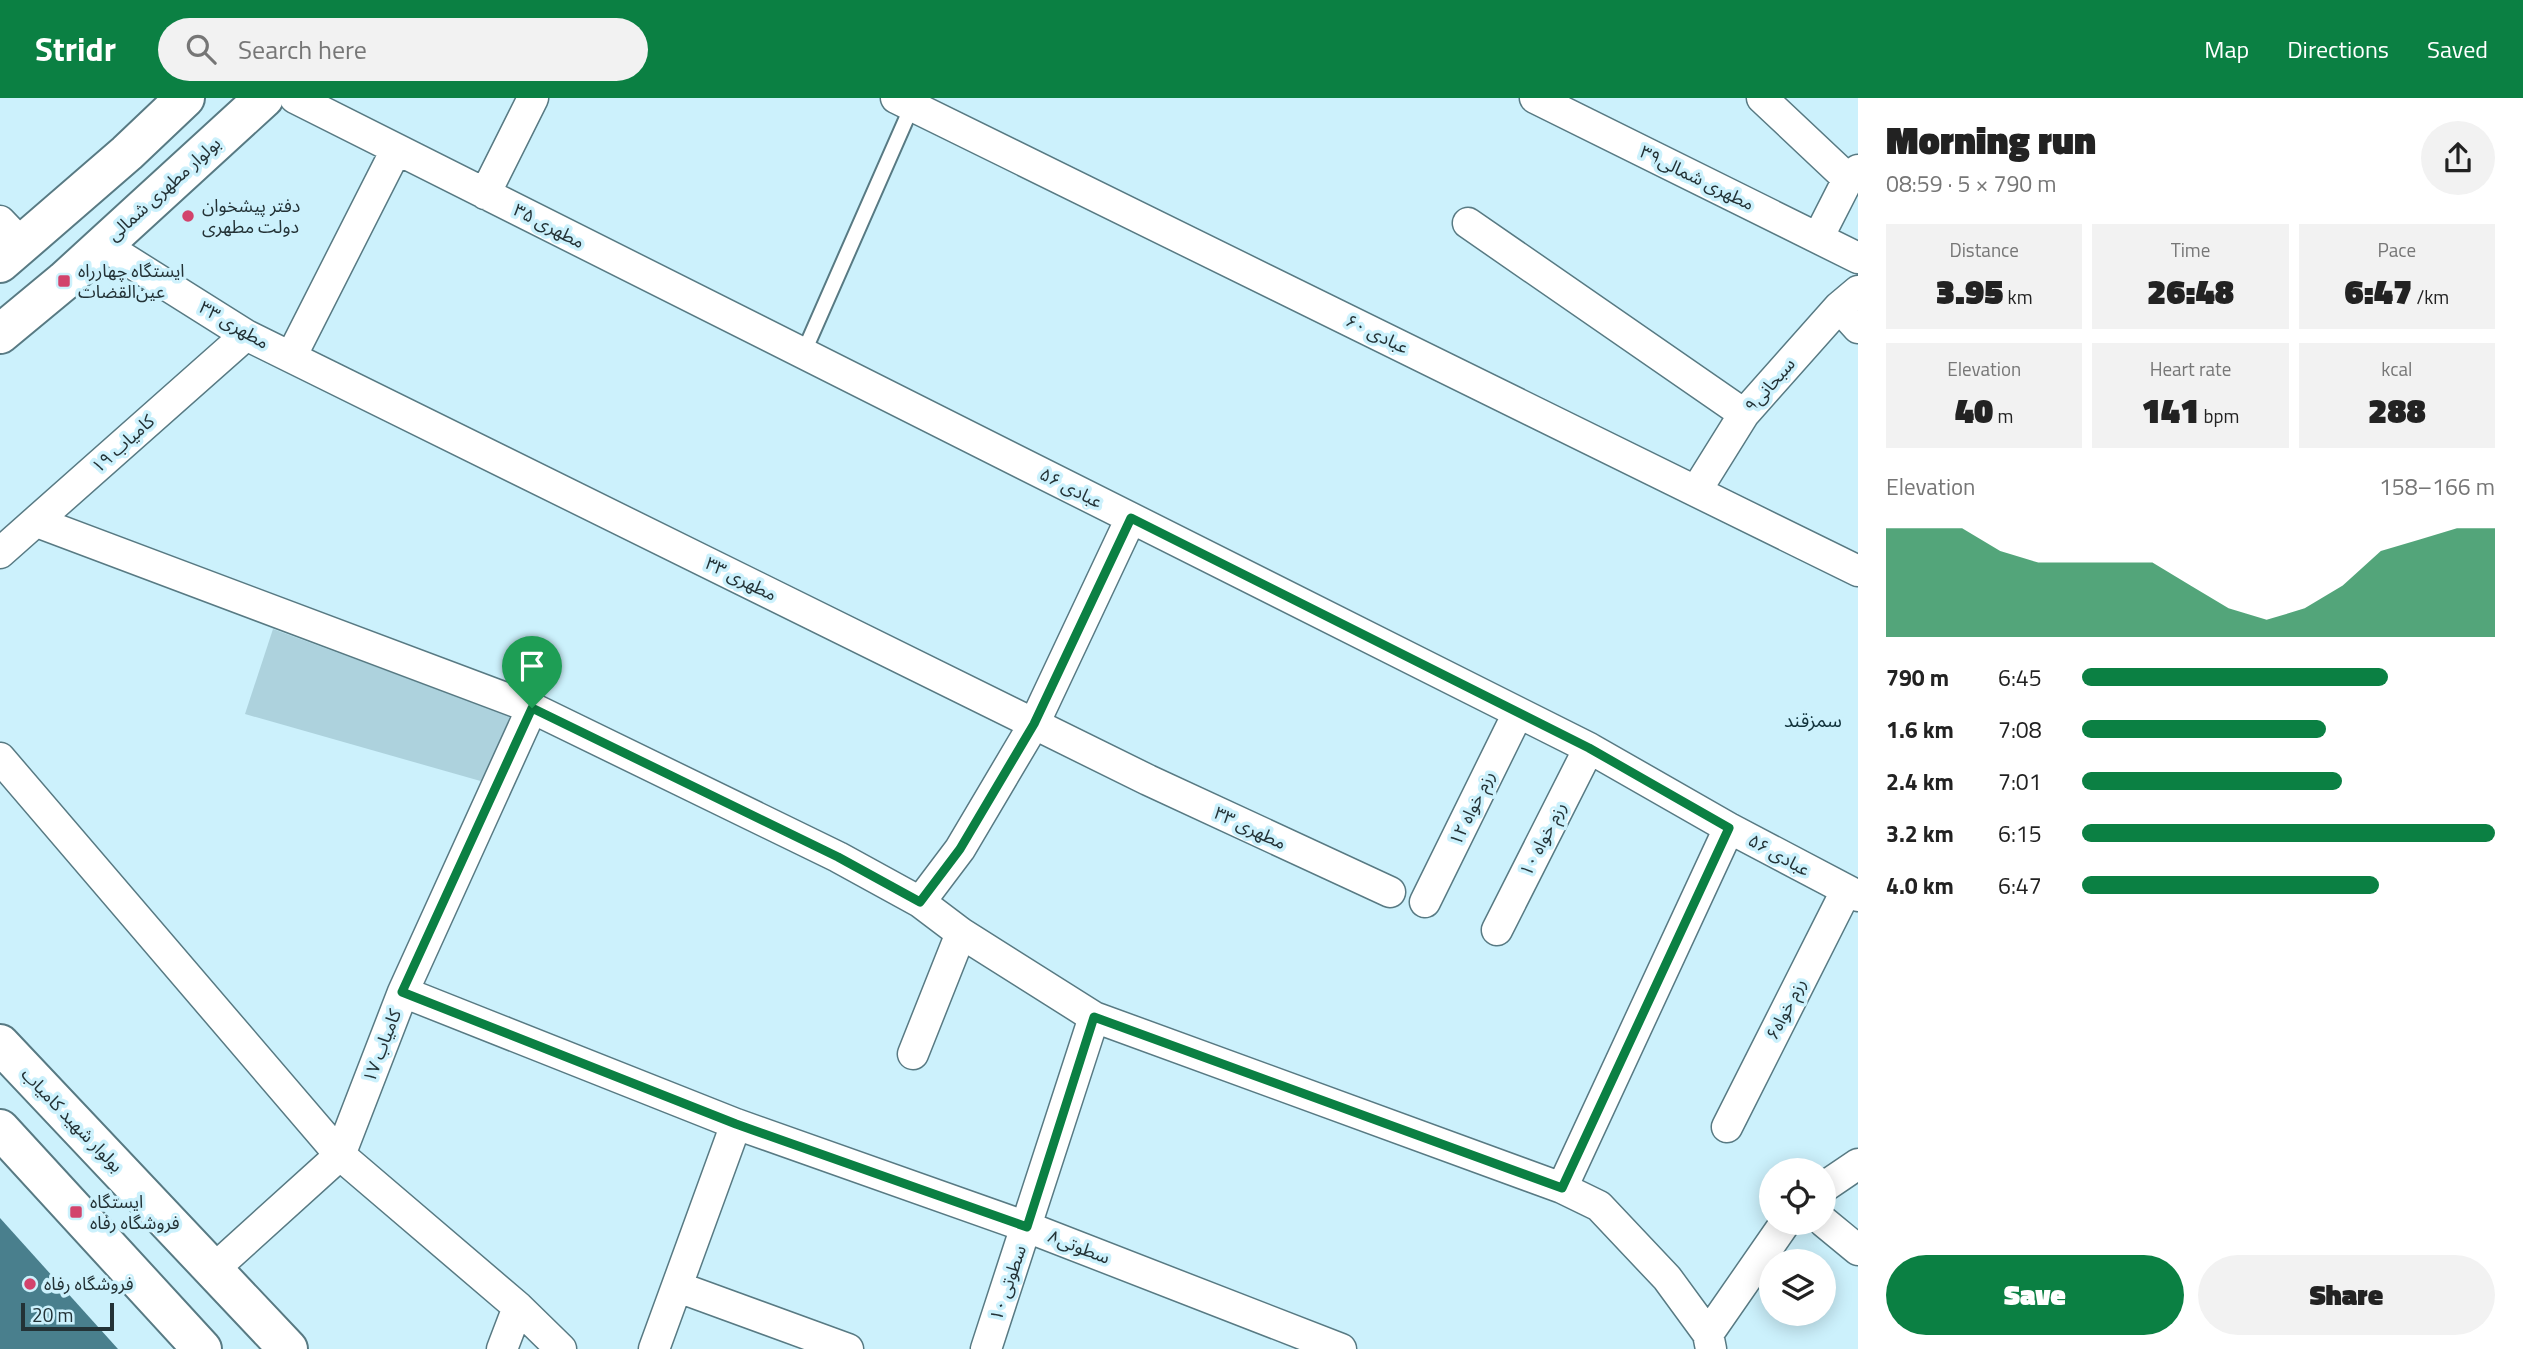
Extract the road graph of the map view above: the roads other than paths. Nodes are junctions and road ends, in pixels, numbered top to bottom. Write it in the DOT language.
graph roads {
  1 [pos="185,98"];
  2 [pos="264,98"];
  3 [pos="295,98"];
  4 [pos="533,98"];
  5 [pos="1535,98"];
  6 [pos="1762,98"];
  7 [pos="904,102"];
  8 [pos="396,150"];
  9 [pos="1853,175"];
  10 [pos="485,194"];
  11 [pos="1468,223"];
  12 [pos="1818,238"];
  13 [pos="7,243"];
  14 [pos="103,245"];
  15 [pos="1858,258"];
  16 [pos="1852,308"];
  17 [pos="0,334"];
  18 [pos="246,335"];
  19 [pos="803,354"];
  20 [pos="291,357"];
  21 [pos="1744,415"];
  22 [pos="1696,491"];
  23 [pos="1131,518"];
  24 [pos="37,522"];
  25 [pos="0,553"];
  26 [pos="1858,571"];
  27 [pos="532,708"];
  28 [pos="1518,713"];
  29 [pos="1034,724"];
  30 [pos="1589,748"];
  31 [pos="0,758"];
  32 [pos="1729,828"];
  33 [pos="1390,892"];
  34 [pos="1852,894"];
  35 [pos="920,902"];
  36 [pos="1425,902"];
  37 [pos="1497,930"];
  38 [pos="961,933"];
  39 [pos="402,992"];
  40 [pos="1094,1017"];
  41 [pos="0,1045"];
  42 [pos="914,1054"];
  43 [pos="736,1124"];
  44 [pos="1727,1127"];
  45 [pos="0,1129"];
  46 [pos="340,1155"];
  47 [pos="1858,1164"];
  48 [pos="1836,1179"];
  49 [pos="1562,1188"];
  50 [pos="1027,1227"];
  51 [pos="1836,1232"];
  52 [pos="1777,1235"];
  53 [pos="1858,1250"];
  54 [pos="214,1269"];
  55 [pos="678,1287"];
  56 [pos="518,1307"];
  57 [pos="1709,1342"];
  58 [pos="202,1349"];
  59 [pos="288,1349"];
  60 [pos="502,1349"];
  61 [pos="561,1349"];
  62 [pos="654,1349"];
  63 [pos="848,1349"];
  64 [pos="986,1349"];
  65 [pos="1341,1349"];
  1 -- 13 [label="main road"];
  2 -- 14 [label="main road, بولوار مطهری شمالی"];
  3 -- 8 [label="street, مطهری ۳۵"];
  4 -- 10 [label="street"];
  5 -- 12 [label="street, مطهری شمالی۳۹"];
  6 -- 9 [label="street"];
  7 -- 19 [label="lane"];
  7 -- 22 [label="street, عبادی ۶۰"];
  8 -- 10 [label="street, مطهری ۳۵"];
  8 -- 20 [label="street"];
  9 -- 12 [label="street"];
  10 -- 19 [label="street, مطهری ۳۵"];
  11 -- 21 [label="street"];
  12 -- 15 [label="street, مطهری شمالی۳۹"];
  14 -- 17 [label="main road, بولوار مطهری شمالی"];
  14 -- 18 [label="street, مطهری ۳۳"];
  16 -- 21 [label="street, سبحانی۹"];
  18 -- 20 [label="street, مطهری ۳۳"];
  18 -- 24 [label="street, کامیاب ۱۹"];
  19 -- 23 [label="street, عبادی ۵۶"];
  20 -- 29 [label="street, مطهری ۳۳"];
  21 -- 22 [label="street, سبحانی۹"];
  22 -- 26 [label="street, عبادی ۶۰"];
  23 -- 28 [label="street, عبادی ۵۶"];
  23 -- 29 [label="street"];
  24 -- 25 [label="street, کامیاب ۱۹"];
  24 -- 27 [label="street"];
  27 -- 35 [label="street"];
  27 -- 39 [label="street, کامیاب ۱۷"];
  28 -- 30 [label="street, عبادی ۵۶"];
  28 -- 36 [label="street, رزم خواه ۱۲"];
  29 -- 33 [label="street, مطهری ۳۳"];
  29 -- 35 [label="street"];
  30 -- 32 [label="street, عبادی ۵۶"];
  30 -- 37 [label="street, رزم خواه ۱۰"];
  31 -- 46 [label="street"];
  32 -- 34 [label="street, عبادی ۵۶"];
  32 -- 49 [label="street"];
  34 -- 44 [label="street, رزم خواه۶"];
  35 -- 38 [label="street"];
  38 -- 40 [label="street"];
  38 -- 42 [label="street"];
  39 -- 43 [label="street, سطوتی۸"];
  39 -- 46 [label="street, کامیاب ۱۷"];
  40 -- 49 [label="street"];
  40 -- 50 [label="street, سطوتی ۱۰"];
  41 -- 54 [label="main road, بولوار شهید کامیاب"];
  43 -- 50 [label="street, سطوتی۸"];
  43 -- 55 [label="street"];
  45 -- 58 [label="main road"];
  46 -- 54 [label="street, کامیاب ۱۷"];
  46 -- 56 [label="street"];
  47 -- 48 [label="street"];
  49 -- 57 [label="street"];
  50 -- 64 [label="street, سطوتی ۱۰"];
  50 -- 65 [label="street, سطوتی۸"];
  51 -- 53 [label="street"];
  52 -- 57 [label="street"];
  54 -- 59 [label="main road, بولوار شهید کامیاب"];
  55 -- 62 [label="street"];
  55 -- 63 [label="street"];
  56 -- 60 [label="street"];
  56 -- 61 [label="street"];
}
